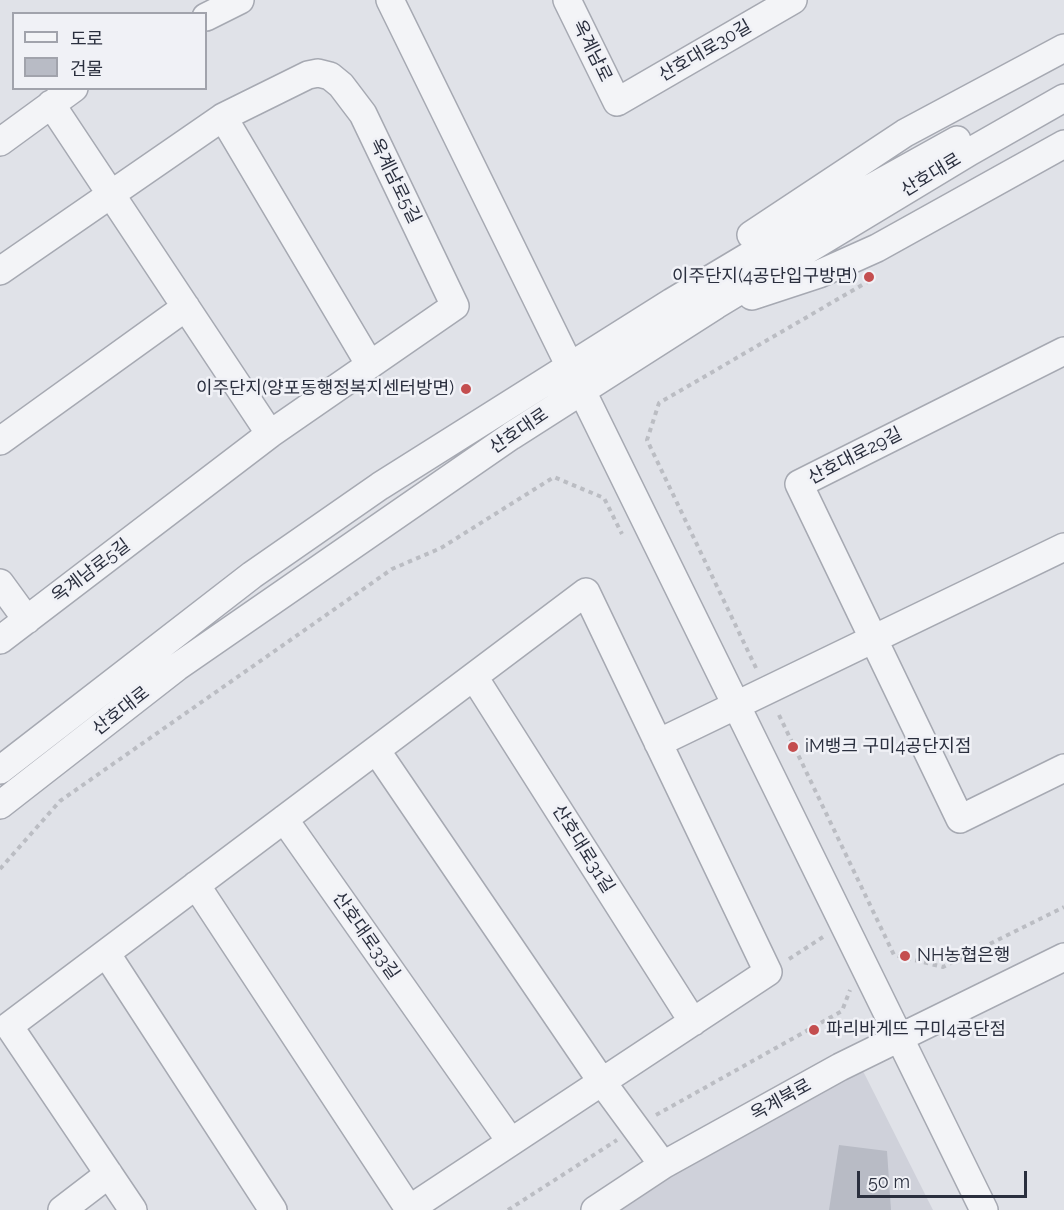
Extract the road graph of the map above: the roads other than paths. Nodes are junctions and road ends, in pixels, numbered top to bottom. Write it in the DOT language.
graph roads {
  1 [pos="240,0"];
  2 [pos="390,0"];
  3 [pos="567,0"];
  4 [pos="793,0"];
  5 [pos="207,16"];
  6 [pos="1064,48"];
  7 [pos="1064,83"];
  8 [pos="71,90"];
  9 [pos="1064,98"];
  10 [pos="617,102"];
  11 [pos="51,104"];
  12 [pos="223,117"];
  13 [pos="0,141"];
  14 [pos="1064,144"];
  15 [pos="111,194"];
  16 [pos="0,271"];
  17 [pos="716,305"];
  18 [pos="186,307"];
  19 [pos="1064,351"];
  20 [pos="370,365"];
  21 [pos="576,378"];
  22 [pos="270,434"];
  23 [pos="0,441"];
  24 [pos="1064,547"];
  25 [pos="0,584"];
  26 [pos="27,620"];
  27 [pos="874,639"];
  28 [pos="0,640"];
  29 [pos="474,677"];
  30 [pos="736,705"];
  31 [pos="658,743"];
  32 [pos="376,750"];
  33 [pos="1064,768"];
  34 [pos="0,770"];
  35 [pos="0,805"];
  36 [pos="284,819"];
  37 [pos="196,885"];
  38 [pos="106,953"];
  39 [pos="1064,957"];
  40 [pos="693,1022"];
  41 [pos="901,1039"];
  42 [pos="602,1082"];
  43 [pos="511,1142"];
  44 [pos="663,1165"];
  45 [pos="109,1174"];
  46 [pos="62,1210"];
  47 [pos="133,1210"];
  48 [pos="273,1210"];
  49 [pos="409,1210"];
  50 [pos="594,1210"];
  51 [pos="984,1210"];
  1 -- 5 [label="street"];
  2 -- 21 [label="street"];
  3 -- 10 [label="street, 옥계남로"];
  4 -- 10 [label="street, 산호대로30길"];
  6 -- 21 [label="street"];
  7 -- 21 [label="street, 산호대로"];
  8 -- 11 [label="street"];
  9 -- 17 [label="street, 산호대로"];
  11 -- 13 [label="street"];
  11 -- 15 [label="street"];
  12 -- 15 [label="street, 옥계남로5길"];
  12 -- 20 [label="street"];
  12 -- 20 [label="street, 옥계남로5길"];
  14 -- 17 [label="street"];
  15 -- 16 [label="street, 옥계남로5길"];
  15 -- 18 [label="street"];
  17 -- 21 [label="street, 산호대로"];
  18 -- 22 [label="street"];
  18 -- 23 [label="street"];
  19 -- 27 [label="street, 산호대로29길"];
  20 -- 22 [label="street, 옥계남로5길"];
  21 -- 30 [label="street"];
  21 -- 34 [label="street, 산호대로"];
  21 -- 35 [label="street, 산호대로"];
  22 -- 26 [label="street, 옥계남로5길"];
  24 -- 27 [label="street"];
  25 -- 26 [label="street"];
  26 -- 28 [label="street, 옥계남로5길"];
  27 -- 30 [label="street"];
  27 -- 33 [label="street, 산호대로29길"];
  29 -- 31 [label="street"];
  29 -- 32 [label="street"];
  29 -- 40 [label="street, 산호대로31길"];
  30 -- 31 [label="street"];
  30 -- 41 [label="street"];
  31 -- 40 [label="street"];
  32 -- 36 [label="street"];
  32 -- 42 [label="street"];
  36 -- 37 [label="street"];
  36 -- 43 [label="street, 산호대로33길"];
  37 -- 38 [label="street"];
  37 -- 49 [label="street"];
  38 -- 45 [label="street"];
  38 -- 48 [label="street"];
  39 -- 41 [label="street, 옥계북로"];
  40 -- 42 [label="street"];
  41 -- 44 [label="street, 옥계북로"];
  41 -- 51 [label="street"];
  42 -- 43 [label="street"];
  42 -- 44 [label="street"];
  43 -- 49 [label="street"];
  44 -- 50 [label="street, 옥계북로"];
  45 -- 46 [label="street"];
  45 -- 47 [label="street"];
}
